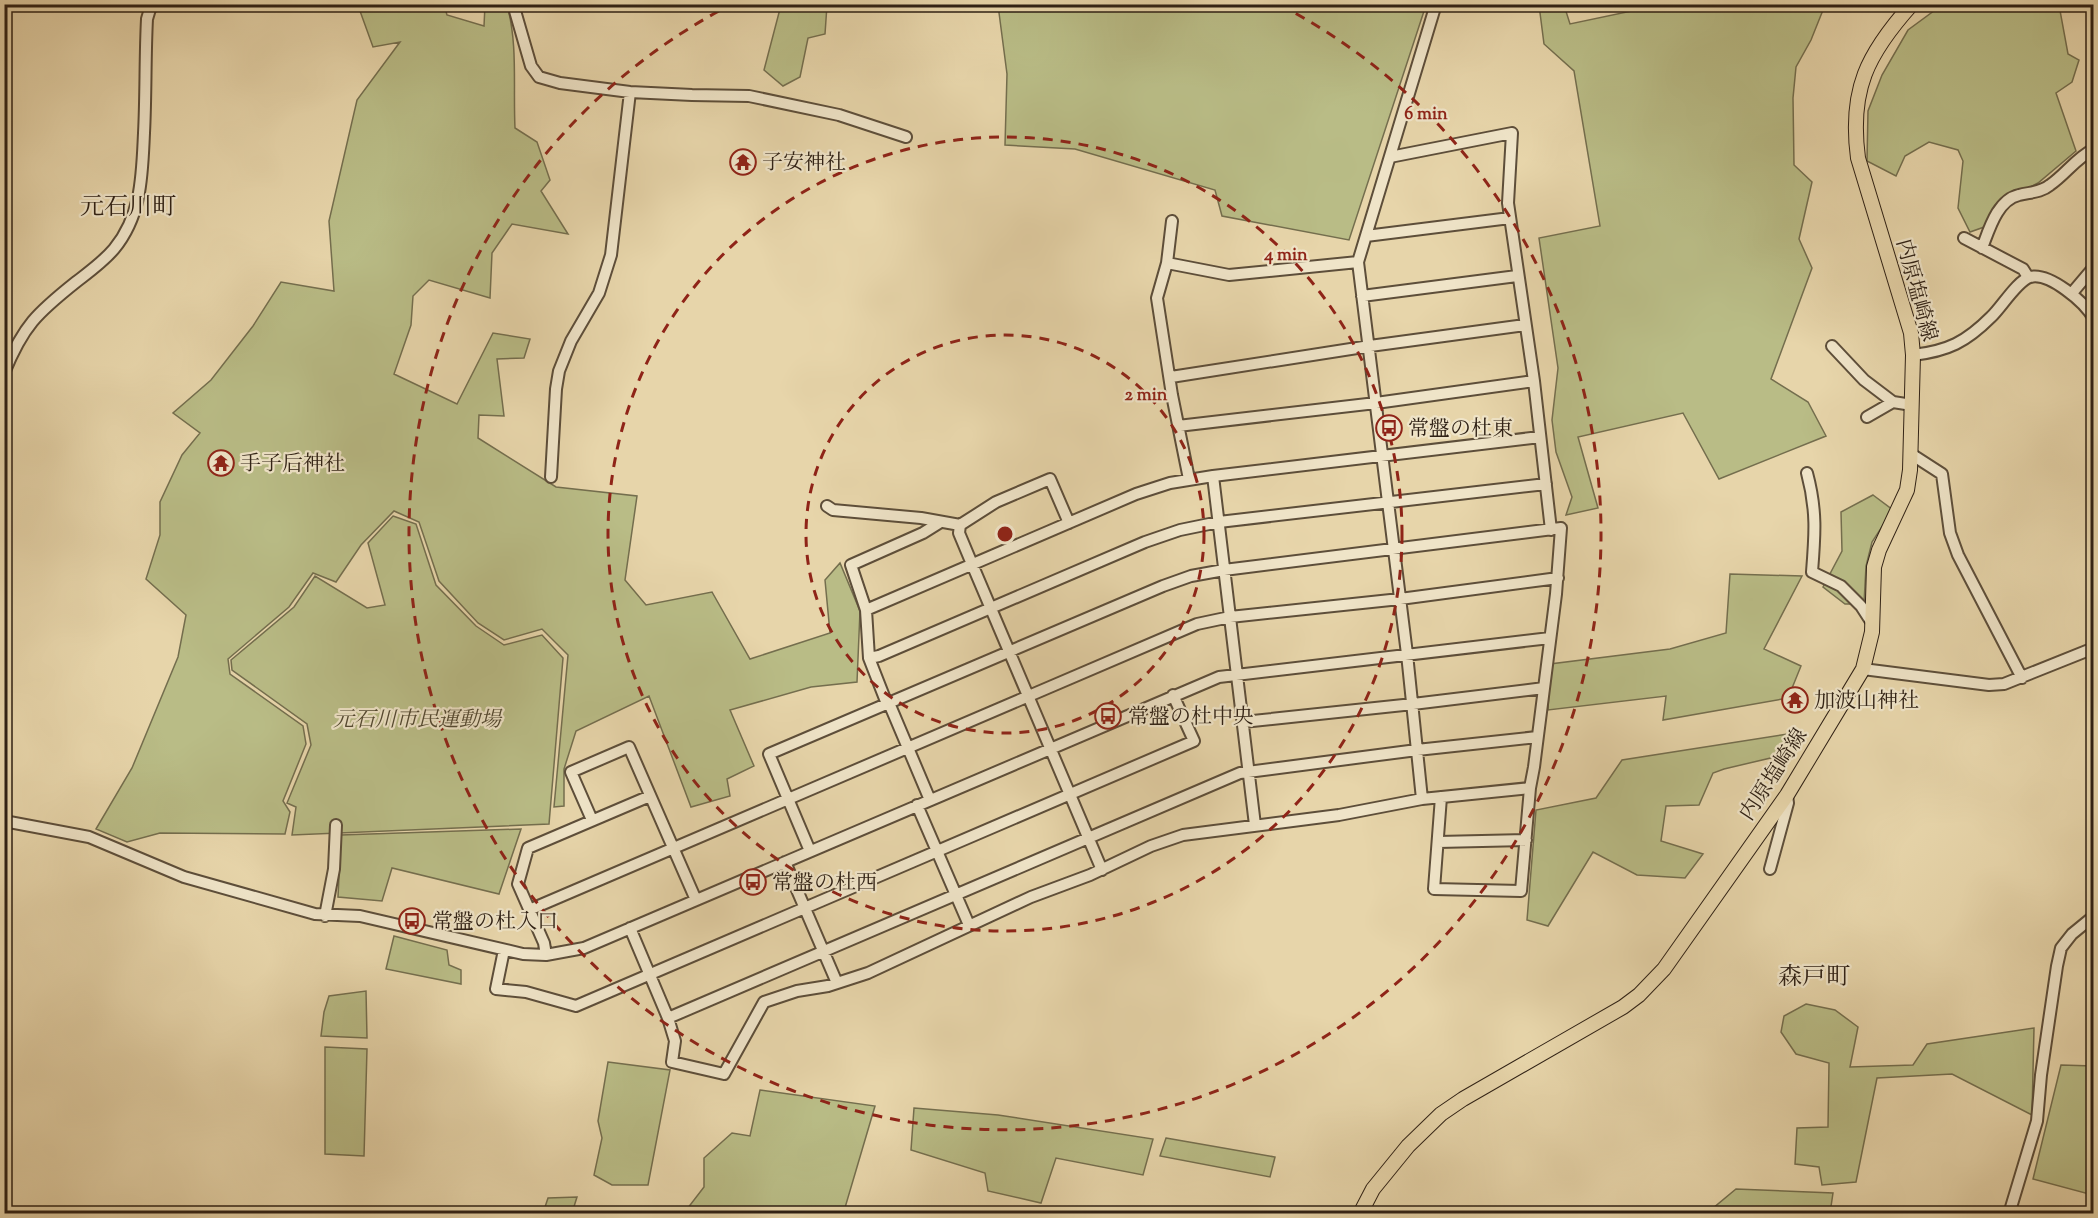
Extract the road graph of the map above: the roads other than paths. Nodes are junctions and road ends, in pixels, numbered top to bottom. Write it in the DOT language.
graph roads {
  1 [pos="155,4"];
  2 [pos="513,4"];
  3 [pos="1436,4"];
  4 [pos="1912,4"];
  5 [pos="630,92"];
  6 [pos="906,137"];
  7 [pos="2094,150"];
  8 [pos="1390,157"];
  9 [pos="1510,218"];
  10 [pos="1172,221"];
  11 [pos="1366,236"];
  12 [pos="1964,238"];
  13 [pos="1982,248"];
  14 [pos="1358,262"];
  15 [pos="1167,263"];
  16 [pos="2094,267"];
  17 [pos="1517,276"];
  18 [pos="2028,277"];
  19 [pos="2072,293"];
  20 [pos="1362,296"];
  21 [pos="2094,318"];
  22 [pos="1525,325"];
  23 [pos="1370,346"];
  24 [pos="1832,346"];
  25 [pos="1913,355"];
  26 [pos="4,373"];
  27 [pos="1171,377"];
  28 [pos="1533,381"];
  29 [pos="1893,402"];
  30 [pos="1376,404"];
  31 [pos="1912,405"];
  32 [pos="1867,417"];
  33 [pos="1178,426"];
  34 [pos="1540,437"];
  35 [pos="1383,454"];
  36 [pos="1911,454"];
  37 [pos="1807,473"];
  38 [pos="1213,476"];
  39 [pos="551,477"];
  40 [pos="1189,479"];
  41 [pos="1546,484"];
  42 [pos="1388,503"];
  43 [pos="827,506"];
  44 [pos="1219,522"];
  45 [pos="939,523"];
  46 [pos="1069,523"];
  47 [pos="960,525"];
  48 [pos="1551,530"];
  49 [pos="1394,549"];
  50 [pos="972,564"];
  51 [pos="1224,570"];
  52 [pos="1558,578"];
  53 [pos="1400,599"];
  54 [pos="991,608"];
  55 [pos="866,610"];
  56 [pos="1230,617"];
  57 [pos="1872,622"];
  58 [pos="1550,638"];
  59 [pos="2094,648"];
  60 [pos="1009,652"];
  61 [pos="1407,654"];
  62 [pos="869,658"];
  63 [pos="1863,669"];
  64 [pos="1237,673"];
  65 [pos="2022,678"];
  66 [pos="1544,688"];
  67 [pos="1173,695"];
  68 [pos="1028,696"];
  69 [pos="888,704"];
  70 [pos="1413,704"];
  71 [pos="1243,722"];
  72 [pos="1537,737"];
  73 [pos="908,748"];
  74 [pos="1050,748"];
  75 [pos="1417,750"];
  76 [pos="1249,772"];
  77 [pos="1530,788"];
  78 [pos="1071,795"];
  79 [pos="1787,795"];
  80 [pos="650,796"];
  81 [pos="1441,797"];
  82 [pos="788,799"];
  83 [pos="1422,799"];
  84 [pos="930,800"];
  85 [pos="917,805"];
  86 [pos="592,820"];
  87 [pos="4,821"];
  88 [pos="336,825"];
  89 [pos="1255,825"];
  90 [pos="1089,838"];
  91 [pos="1526,840"];
  92 [pos="1438,842"];
  93 [pos="673,848"];
  94 [pos="810,851"];
  95 [pos="937,852"];
  96 [pos="785,862"];
  97 [pos="1770,869"];
  98 [pos="1102,870"];
  99 [pos="956,895"];
  100 [pos="696,900"];
  101 [pos="806,908"];
  102 [pos="529,909"];
  103 [pos="325,916"];
  104 [pos="2094,916"];
  105 [pos="969,925"];
  106 [pos="630,928"];
  107 [pos="504,950"];
  108 [pos="823,951"];
  109 [pos="546,956"];
  110 [pos="650,975"];
  111 [pos="837,983"];
  112 [pos="668,1018"];
  113 [pos="1360,1214"];
  114 [pos="2009,1214"];
  1 -- 26 [label="street"];
  2 -- 5 [label="street"];
  3 -- 8 [label="street"];
  4 -- 25 [label="main road, 内原塩崎線"];
  5 -- 6 [label="street"];
  5 -- 39 [label="street"];
  7 -- 13 [label="street"];
  8 -- 9 [label="street"];
  8 -- 11 [label="street"];
  9 -- 11 [label="street"];
  9 -- 17 [label="street"];
  10 -- 15 [label="street"];
  11 -- 14 [label="street"];
  12 -- 13 [label="street"];
  13 -- 18 [label="street"];
  14 -- 15 [label="street"];
  14 -- 20 [label="street"];
  15 -- 27 [label="street"];
  16 -- 19 [label="street"];
  17 -- 20 [label="street"];
  17 -- 22 [label="street"];
  18 -- 19 [label="street"];
  18 -- 25 [label="street"];
  19 -- 21 [label="street"];
  20 -- 23 [label="street"];
  22 -- 23 [label="street"];
  22 -- 28 [label="street"];
  23 -- 27 [label="street"];
  23 -- 30 [label="street"];
  24 -- 29 [label="street"];
  25 -- 31 [label="main road, 内原塩崎線"];
  27 -- 33 [label="street"];
  28 -- 30 [label="street"];
  28 -- 34 [label="street"];
  29 -- 31 [label="street"];
  29 -- 32 [label="street"];
  30 -- 33 [label="street"];
  30 -- 35 [label="street"];
  31 -- 36 [label="main road, 内原塩崎線"];
  33 -- 40 [label="street"];
  34 -- 35 [label="street"];
  34 -- 41 [label="street"];
  35 -- 38 [label="street"];
  35 -- 42 [label="street"];
  36 -- 57 [label="main road, 内原塩崎線"];
  36 -- 65 [label="street"];
  37 -- 57 [label="street"];
  38 -- 40 [label="street"];
  38 -- 44 [label="street"];
  40 -- 46 [label="street"];
  41 -- 42 [label="street"];
  41 -- 48 [label="street"];
  42 -- 44 [label="street"];
  42 -- 49 [label="street"];
  43 -- 45 [label="street"];
  44 -- 51 [label="street"];
  44 -- 54 [label="street"];
  45 -- 47 [label="street"];
  45 -- 55 [label="street"];
  46 -- 47 [label="street"];
  46 -- 50 [label="street"];
  47 -- 50 [label="street"];
  48 -- 49 [label="street"];
  48 -- 52 [label="street"];
  49 -- 51 [label="street"];
  49 -- 53 [label="street"];
  50 -- 54 [label="street"];
  50 -- 55 [label="street"];
  51 -- 56 [label="street"];
  51 -- 60 [label="street"];
  52 -- 53 [label="street"];
  52 -- 58 [label="street"];
  53 -- 56 [label="street"];
  53 -- 61 [label="street"];
  54 -- 60 [label="street"];
  54 -- 62 [label="street"];
  55 -- 62 [label="street"];
  56 -- 64 [label="street"];
  56 -- 68 [label="street"];
  57 -- 63 [label="main road, 内原塩崎線"];
  58 -- 61 [label="street"];
  58 -- 66 [label="street"];
  59 -- 65 [label="street"];
  60 -- 68 [label="street"];
  60 -- 69 [label="street"];
  61 -- 64 [label="street"];
  61 -- 70 [label="street"];
  62 -- 69 [label="street"];
  63 -- 65 [label="street"];
  63 -- 79 [label="main road, 内原塩崎線"];
  64 -- 67 [label="street"];
  64 -- 71 [label="street"];
  66 -- 70 [label="street"];
  66 -- 72 [label="street"];
  67 -- 74 [label="street"];
  67 -- 78 [label="street"];
  68 -- 73 [label="street"];
  68 -- 74 [label="street"];
  69 -- 73 [label="street"];
  69 -- 82 [label="street"];
  70 -- 71 [label="street"];
  70 -- 75 [label="street"];
  71 -- 76 [label="street"];
  72 -- 75 [label="street"];
  72 -- 77 [label="street"];
  73 -- 82 [label="street"];
  73 -- 84 [label="street"];
  74 -- 78 [label="street"];
  74 -- 84 [label="street"];
  75 -- 76 [label="street"];
  75 -- 83 [label="street"];
  76 -- 89 [label="street"];
  76 -- 90 [label="street"];
  77 -- 81 [label="street"];
  77 -- 91 [label="street"];
  78 -- 90 [label="street"];
  78 -- 95 [label="street"];
  79 -- 97 [label="street"];
  79 -- 113 [label="main road, 内原塩崎線"];
  80 -- 86 [label="street"];
  80 -- 86 [label="street"];
  80 -- 93 [label="street"];
  81 -- 83 [label="street"];
  81 -- 92 [label="street"];
  82 -- 93 [label="street"];
  82 -- 94 [label="street"];
  83 -- 89 [label="street"];
  84 -- 85 [label="street"];
  85 -- 94 [label="street"];
  85 -- 95 [label="street"];
  86 -- 102 [label="street"];
  87 -- 103 [label="street"];
  88 -- 103 [label="street"];
  89 -- 98 [label="street"];
  90 -- 98 [label="street"];
  90 -- 99 [label="street"];
  91 -- 92 [label="street"];
  91 -- 92 [label="street"];
  93 -- 100 [label="street"];
  93 -- 102 [label="street"];
  94 -- 96 [label="street"];
  95 -- 99 [label="street"];
  95 -- 101 [label="street"];
  96 -- 100 [label="street"];
  96 -- 101 [label="street"];
  98 -- 105 [label="street"];
  99 -- 105 [label="street"];
  99 -- 108 [label="street"];
  100 -- 106 [label="street"];
  101 -- 108 [label="street"];
  101 -- 110 [label="street"];
  102 -- 109 [label="street"];
  103 -- 107 [label="street"];
  104 -- 114 [label="street"];
  105 -- 111 [label="street"];
  106 -- 109 [label="street"];
  106 -- 110 [label="street"];
  107 -- 109 [label="street"];
  107 -- 110 [label="street"];
  108 -- 111 [label="street"];
  108 -- 112 [label="street"];
  110 -- 112 [label="street"];
  111 -- 112 [label="street"];
}
